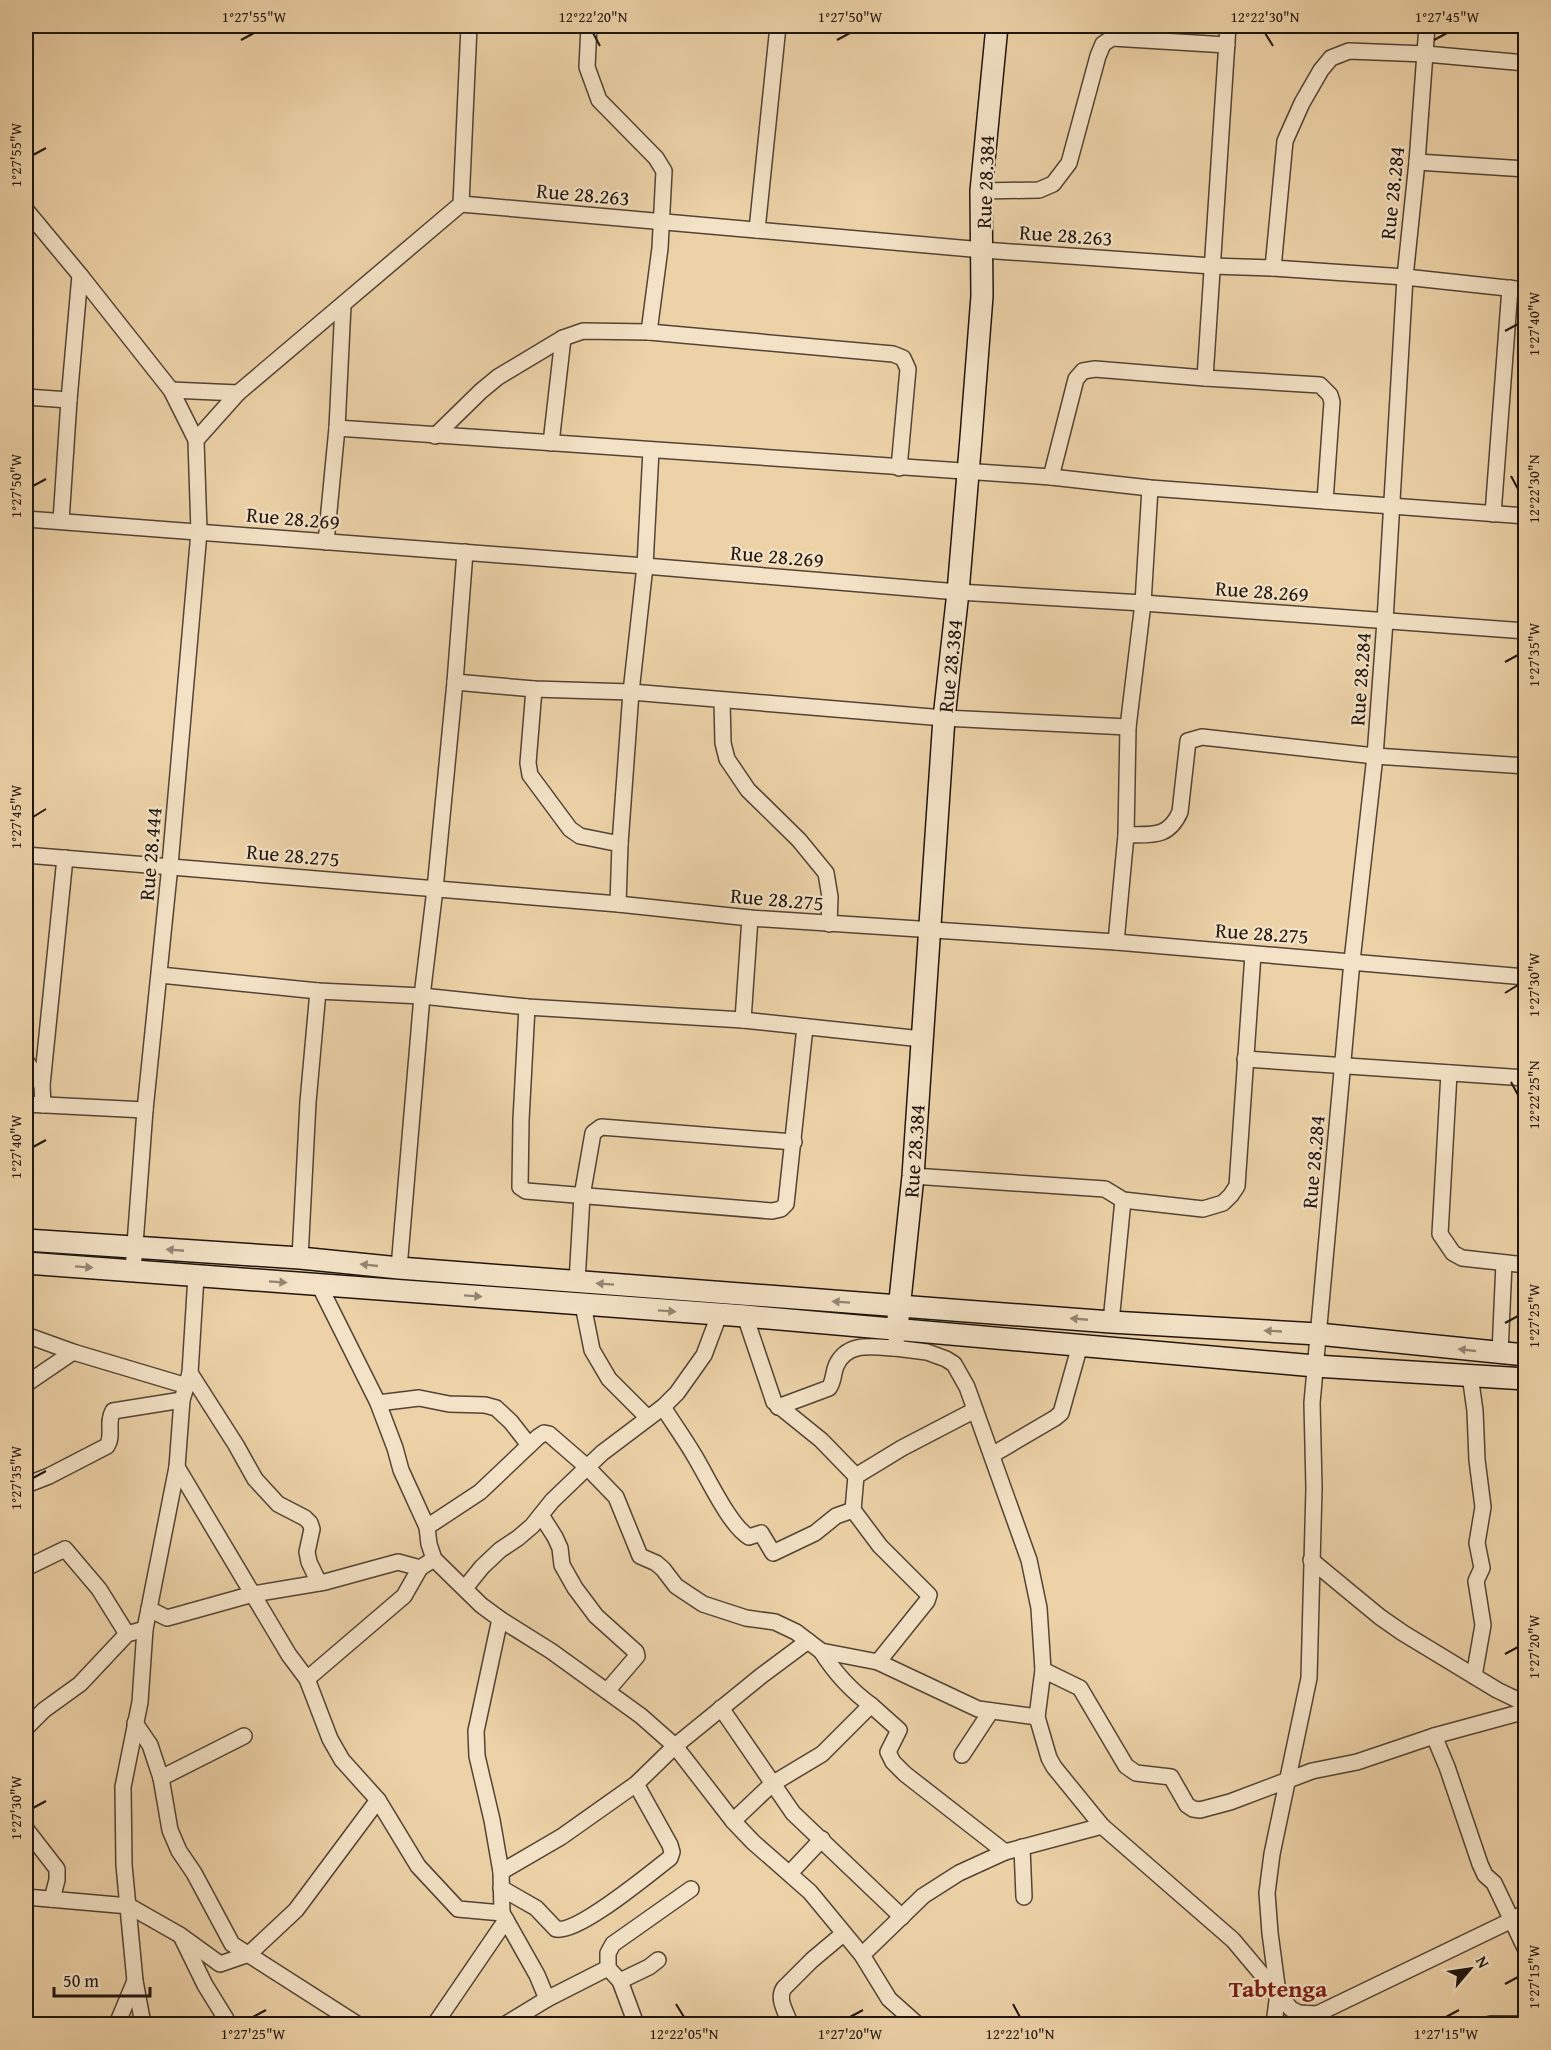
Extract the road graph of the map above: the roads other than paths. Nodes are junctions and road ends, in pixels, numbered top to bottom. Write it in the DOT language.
graph roads {
  1 [pos="469,26"];
  2 [pos="589,26"];
  3 [pos="778,26"];
  4 [pos="997,26"];
  5 [pos="1228,26"];
  6 [pos="1427,26"];
  7 [pos="1227,45"];
  8 [pos="1426,54"];
  9 [pos="1526,63"];
  10 [pos="1417,162"];
  11 [pos="1526,169"];
  12 [pos="981,191"];
  13 [pos="461,204"];
  14 [pos="26,210"];
  15 [pos="661,223"];
  16 [pos="757,230"];
  17 [pos="983,250"];
  18 [pos="1212,266"];
  19 [pos="1273,268"];
  20 [pos="80,275"];
  21 [pos="1405,278"];
  22 [pos="1518,289"];
  23 [pos="343,305"];
  24 [pos="649,332"];
  25 [pos="563,338"];
  26 [pos="1205,378"];
  27 [pos="171,390"];
  28 [pos="238,393"];
  29 [pos="26,397"];
  30 [pos="69,400"];
  31 [pos="337,428"];
  32 [pos="435,436"];
  33 [pos="196,440"];
  34 [pos="551,443"];
  35 [pos="651,450"];
  36 [pos="899,468"];
  37 [pos="967,471"];
  38 [pos="1051,477"];
  39 [pos="1150,488"];
  40 [pos="1325,501"];
  41 [pos="1391,506"];
  42 [pos="1493,514"];
  43 [pos="1526,516"];
  44 [pos="26,519"];
  45 [pos="61,522"];
  46 [pos="199,532"];
  47 [pos="326,542"];
  48 [pos="465,552"];
  49 [pos="645,566"];
  50 [pos="958,592"];
  51 [pos="1143,603"];
  52 [pos="1385,621"];
  53 [pos="1526,631"];
  54 [pos="455,682"];
  55 [pos="534,689"];
  56 [pos="631,692"];
  57 [pos="722,700"];
  58 [pos="944,718"];
  59 [pos="1128,727"];
  60 [pos="1375,756"];
  61 [pos="1526,765"];
  62 [pos="1125,835"];
  63 [pos="620,844"];
  64 [pos="26,855"];
  65 [pos="65,858"];
  66 [pos="170,866"];
  67 [pos="435,888"];
  68 [pos="618,904"];
  69 [pos="750,918"];
  70 [pos="829,924"];
  71 [pos="931,931"];
  72 [pos="1116,942"];
  73 [pos="1253,954"];
  74 [pos="1352,961"];
  75 [pos="160,975"];
  76 [pos="1526,977"];
  77 [pos="318,991"];
  78 [pos="422,996"];
  79 [pos="527,1007"];
  80 [pos="743,1020"];
  81 [pos="805,1027"];
  82 [pos="922,1039"];
  83 [pos="1245,1059"];
  84 [pos="26,1060"];
  85 [pos="1342,1065"];
  86 [pos="1449,1073"];
  87 [pos="1526,1078"];
  88 [pos="42,1085"];
  89 [pos="26,1104"];
  90 [pos="43,1105"];
  91 [pos="145,1110"];
  92 [pos="794,1142"];
  93 [pos="913,1176"];
  94 [pos="582,1196"];
  95 [pos="1123,1200"];
  96 [pos="26,1240"];
  97 [pos="135,1247"];
  98 [pos="300,1258"];
  99 [pos="26,1263"];
  100 [pos="1504,1263"];
  101 [pos="1526,1265"];
  102 [pos="399,1268"];
  103 [pos="133,1271"];
  104 [pos="196,1276"];
  105 [pos="577,1281"];
  106 [pos="319,1285"];
  107 [pos="583,1305"];
  108 [pos="900,1306"];
  109 [pos="719,1315"];
  110 [pos="745,1316"];
  111 [pos="1111,1322"];
  112 [pos="1318,1334"];
  113 [pos="26,1335"];
  114 [pos="896,1339"];
  115 [pos="1080,1345"];
  116 [pos="74,1352"];
  117 [pos="1500,1353"];
  118 [pos="1526,1355"];
  119 [pos="1315,1366"];
  120 [pos="1470,1375"];
  121 [pos="1526,1378"];
  122 [pos="26,1384"];
  123 [pos="187,1386"];
  124 [pos="378,1403"];
  125 [pos="663,1407"];
  126 [pos="778,1407"];
  127 [pos="975,1410"];
  128 [pos="648,1418"];
  129 [pos="529,1445"];
  130 [pos="992,1455"];
  131 [pos="177,1467"];
  132 [pos="587,1467"];
  133 [pos="856,1476"];
  134 [pos="26,1485"];
  135 [pos="853,1510"];
  136 [pos="541,1515"];
  137 [pos="427,1527"];
  138 [pos="434,1559"];
  139 [pos="1311,1560"];
  140 [pos="26,1568"];
  141 [pos="420,1568"];
  142 [pos="319,1583"];
  143 [pos="465,1588"];
  144 [pos="253,1594"];
  145 [pos="149,1609"];
  146 [pos="500,1619"];
  147 [pos="145,1629"];
  148 [pos="127,1634"];
  149 [pos="808,1641"];
  150 [pos="821,1651"];
  151 [pos="878,1662"];
  152 [pos="1043,1670"];
  153 [pos="1474,1676"];
  154 [pos="307,1679"];
  155 [pos="607,1691"];
  156 [pos="1526,1704"];
  157 [pos="871,1705"];
  158 [pos="721,1708"];
  159 [pos="991,1711"];
  160 [pos="1526,1711"];
  161 [pos="1037,1717"];
  162 [pos="135,1723"];
  163 [pos="26,1728"];
  164 [pos="244,1736"];
  165 [pos="1434,1736"];
  166 [pos="675,1746"];
  167 [pos="962,1755"];
  168 [pos="161,1778"];
  169 [pos="1288,1780"];
  170 [pos="636,1784"];
  171 [pos="772,1784"];
  172 [pos="378,1800"];
  173 [pos="733,1821"];
  174 [pos="1102,1826"];
  175 [pos="26,1829"];
  176 [pos="822,1839"];
  177 [pos="1022,1847"];
  178 [pos="1005,1852"];
  179 [pos="501,1872"];
  180 [pos="790,1873"];
  181 [pos="501,1888"];
  182 [pos="691,1889"];
  183 [pos="1024,1897"];
  184 [pos="26,1898"];
  185 [pos="52,1899"];
  186 [pos="129,1906"];
  187 [pos="1526,1912"];
  188 [pos="504,1916"];
  189 [pos="902,1917"];
  190 [pos="1512,1920"];
  191 [pos="843,1934"];
  192 [pos="180,1935"];
  193 [pos="1526,1950"];
  194 [pos="249,1954"];
  195 [pos="862,1955"];
  196 [pos="658,1960"];
  197 [pos="608,1968"];
  198 [pos="135,1981"];
  199 [pos="620,1982"];
  200 [pos="1278,1993"];
  201 [pos="547,1999"];
  202 [pos="1322,2019"];
  203 [pos="1526,2024"];
  204 [pos="117,2025"];
  205 [pos="142,2025"];
  206 [pos="223,2025"];
  207 [pos="357,2025"];
  208 [pos="435,2025"];
  209 [pos="506,2025"];
  210 [pos="636,2025"];
  211 [pos="788,2025"];
  212 [pos="917,2025"];
  213 [pos="1274,2025"];
  214 [pos="1490,2025"];
  1 -- 13 [label="street"];
  2 -- 15 [label="street"];
  3 -- 16 [label="street"];
  4 -- 12 [label="main road, Rue 28.384"];
  5 -- 7 [label="street"];
  6 -- 8 [label="street, Rue 28.284"];
  7 -- 12 [label="street"];
  7 -- 18 [label="street"];
  8 -- 9 [label="street"];
  8 -- 10 [label="street, Rue 28.284"];
  8 -- 19 [label="street"];
  10 -- 11 [label="street"];
  10 -- 21 [label="street, Rue 28.284"];
  12 -- 17 [label="main road, Rue 28.384"];
  13 -- 15 [label="street, Rue 28.263"];
  13 -- 23 [label="street"];
  14 -- 20 [label="street"];
  15 -- 16 [label="street, Rue 28.263"];
  15 -- 24 [label="street"];
  16 -- 17 [label="street, Rue 28.263"];
  17 -- 18 [label="street, Rue 28.263"];
  17 -- 37 [label="main road, Rue 28.384"];
  18 -- 19 [label="street, Rue 28.263"];
  18 -- 26 [label="street"];
  19 -- 21 [label="street, Rue 28.263"];
  20 -- 27 [label="street"];
  20 -- 30 [label="street"];
  21 -- 22 [label="street, Rue 28.263"];
  21 -- 41 [label="street, Rue 28.284"];
  22 -- 42 [label="street"];
  23 -- 28 [label="street"];
  23 -- 31 [label="street"];
  24 -- 25 [label="street"];
  24 -- 36 [label="street"];
  25 -- 32 [label="street"];
  25 -- 34 [label="street"];
  26 -- 38 [label="street"];
  26 -- 40 [label="street"];
  27 -- 28 [label="street"];
  27 -- 33 [label="street"];
  28 -- 33 [label="street"];
  29 -- 30 [label="street"];
  30 -- 45 [label="street"];
  31 -- 32 [label="street"];
  31 -- 47 [label="street"];
  32 -- 34 [label="street"];
  33 -- 46 [label="street, Rue 28.444"];
  34 -- 35 [label="street"];
  35 -- 36 [label="street"];
  35 -- 49 [label="street"];
  36 -- 37 [label="street"];
  37 -- 38 [label="street"];
  37 -- 50 [label="main road, Rue 28.384"];
  38 -- 39 [label="street"];
  39 -- 40 [label="street"];
  39 -- 51 [label="street"];
  40 -- 41 [label="street"];
  41 -- 42 [label="street"];
  41 -- 52 [label="street, Rue 28.284"];
  42 -- 43 [label="street"];
  44 -- 45 [label="street, Rue 28.269"];
  45 -- 46 [label="street, Rue 28.269"];
  46 -- 47 [label="street, Rue 28.269"];
  46 -- 66 [label="street, Rue 28.444"];
  47 -- 48 [label="street, Rue 28.269"];
  48 -- 49 [label="street, Rue 28.269"];
  48 -- 54 [label="street"];
  49 -- 50 [label="street, Rue 28.269"];
  49 -- 56 [label="street"];
  50 -- 51 [label="street, Rue 28.269"];
  50 -- 58 [label="main road, Rue 28.384"];
  51 -- 52 [label="street, Rue 28.269"];
  51 -- 59 [label="street"];
  52 -- 53 [label="street, Rue 28.269"];
  52 -- 60 [label="street, Rue 28.284"];
  54 -- 55 [label="street"];
  54 -- 67 [label="street"];
  55 -- 56 [label="street"];
  55 -- 63 [label="street"];
  56 -- 57 [label="street"];
  56 -- 63 [label="street"];
  57 -- 58 [label="street"];
  57 -- 70 [label="street"];
  58 -- 59 [label="street"];
  58 -- 71 [label="main road, Rue 28.384"];
  59 -- 62 [label="street"];
  60 -- 61 [label="street"];
  60 -- 62 [label="street"];
  60 -- 74 [label="street, Rue 28.284"];
  62 -- 72 [label="street"];
  63 -- 68 [label="street"];
  64 -- 65 [label="street, Rue 28.275"];
  65 -- 66 [label="street, Rue 28.275"];
  65 -- 88 [label="street"];
  66 -- 67 [label="street, Rue 28.275"];
  66 -- 75 [label="street, Rue 28.444"];
  67 -- 68 [label="street, Rue 28.275"];
  67 -- 78 [label="street"];
  68 -- 69 [label="street, Rue 28.275"];
  69 -- 70 [label="street, Rue 28.275"];
  69 -- 80 [label="street"];
  70 -- 71 [label="street, Rue 28.275"];
  71 -- 72 [label="street, Rue 28.275"];
  71 -- 82 [label="main road, Rue 28.384"];
  72 -- 73 [label="street, Rue 28.275"];
  73 -- 74 [label="street, Rue 28.275"];
  73 -- 83 [label="street"];
  74 -- 76 [label="street, Rue 28.275"];
  74 -- 85 [label="street, Rue 28.284"];
  75 -- 77 [label="street"];
  75 -- 91 [label="street, Rue 28.444"];
  77 -- 78 [label="street"];
  77 -- 98 [label="street"];
  78 -- 79 [label="street"];
  78 -- 102 [label="street"];
  79 -- 80 [label="street"];
  79 -- 94 [label="street"];
  80 -- 81 [label="street"];
  81 -- 82 [label="street"];
  81 -- 92 [label="street"];
  82 -- 93 [label="main road, Rue 28.384"];
  83 -- 85 [label="street"];
  83 -- 95 [label="street"];
  84 -- 88 [label="street"];
  85 -- 86 [label="street"];
  85 -- 112 [label="street, Rue 28.284"];
  86 -- 87 [label="street"];
  86 -- 100 [label="street"];
  88 -- 90 [label="street"];
  89 -- 90 [label="street"];
  90 -- 91 [label="street"];
  91 -- 97 [label="street, Rue 28.444"];
  92 -- 94 [label="street"];
  92 -- 94 [label="street"];
  93 -- 95 [label="street"];
  93 -- 108 [label="main road, Rue 28.384"];
  94 -- 105 [label="street"];
  95 -- 111 [label="street"];
  96 -- 97 [label="main road"];
  98 -- 97 [label="main road, one-way"];
  97 -- 103 [label="street, Rue 28.444"];
  102 -- 98 [label="main road, one-way"];
  99 -- 103 [label="main road, one-way"];
  100 -- 101 [label="street"];
  100 -- 117 [label="street"];
  102 -- 105 [label="main road"];
  103 -- 104 [label="main road"];
  104 -- 106 [label="main road, one-way"];
  104 -- 123 [label="street"];
  108 -- 105 [label="main road, one-way"];
  106 -- 107 [label="main road, one-way"];
  106 -- 124 [label="street"];
  107 -- 109 [label="main road, one-way"];
  107 -- 128 [label="street"];
  111 -- 108 [label="main road, one-way"];
  108 -- 114 [label="main road, Rue 28.384"];
  109 -- 110 [label="main road"];
  109 -- 125 [label="street"];
  110 -- 114 [label="main road"];
  110 -- 126 [label="street"];
  112 -- 111 [label="main road, one-way"];
  117 -- 112 [label="main road, one-way"];
  112 -- 119 [label="street, Rue 28.284"];
  113 -- 116 [label="street"];
  114 -- 115 [label="main road"];
  114 -- 126 [label="street"];
  114 -- 127 [label="street"];
  115 -- 119 [label="main road"];
  115 -- 130 [label="street"];
  116 -- 122 [label="street"];
  116 -- 123 [label="street"];
  117 -- 118 [label="main road"];
  119 -- 120 [label="main road"];
  119 -- 139 [label="street, Rue 28.284"];
  120 -- 121 [label="main road"];
  120 -- 153 [label="street"];
  123 -- 131 [label="street"];
  123 -- 134 [label="street"];
  123 -- 142 [label="street"];
  124 -- 129 [label="street"];
  124 -- 137 [label="street"];
  125 -- 128 [label="street"];
  125 -- 135 [label="street"];
  126 -- 133 [label="street"];
  127 -- 130 [label="street"];
  127 -- 133 [label="street"];
  128 -- 132 [label="street"];
  129 -- 132 [label="street"];
  129 -- 137 [label="street"];
  130 -- 152 [label="street"];
  131 -- 144 [label="street"];
  131 -- 145 [label="street"];
  132 -- 136 [label="street"];
  132 -- 149 [label="street"];
  133 -- 135 [label="street"];
  135 -- 151 [label="street"];
  136 -- 143 [label="street"];
  136 -- 155 [label="street"];
  137 -- 138 [label="street"];
  138 -- 141 [label="street"];
  138 -- 143 [label="street"];
  139 -- 153 [label="street"];
  139 -- 169 [label="street, Rue 28.284"];
  140 -- 148 [label="street"];
  141 -- 142 [label="street"];
  141 -- 154 [label="street"];
  142 -- 144 [label="street"];
  143 -- 146 [label="street"];
  144 -- 145 [label="street"];
  144 -- 154 [label="street"];
  145 -- 147 [label="street"];
  146 -- 155 [label="street"];
  146 -- 179 [label="street"];
  147 -- 148 [label="street"];
  147 -- 162 [label="street"];
  148 -- 163 [label="street"];
  149 -- 150 [label="street"];
  149 -- 158 [label="street"];
  150 -- 151 [label="street"];
  150 -- 157 [label="street"];
  151 -- 159 [label="street"];
  152 -- 161 [label="street"];
  152 -- 169 [label="street"];
  153 -- 156 [label="street"];
  154 -- 172 [label="street"];
  155 -- 166 [label="street"];
  157 -- 171 [label="street"];
  157 -- 178 [label="street"];
  158 -- 166 [label="street"];
  158 -- 171 [label="street"];
  159 -- 161 [label="street"];
  159 -- 167 [label="street"];
  160 -- 165 [label="street"];
  161 -- 174 [label="street"];
  162 -- 168 [label="street"];
  162 -- 186 [label="street"];
  164 -- 168 [label="street"];
  165 -- 169 [label="street"];
  165 -- 190 [label="street"];
  166 -- 170 [label="street"];
  166 -- 173 [label="street"];
  168 -- 194 [label="street"];
  169 -- 200 [label="street, Rue 28.284"];
  170 -- 179 [label="street"];
  170 -- 181 [label="street"];
  171 -- 173 [label="street"];
  171 -- 176 [label="street"];
  172 -- 188 [label="street"];
  172 -- 194 [label="street"];
  173 -- 180 [label="street"];
  174 -- 177 [label="street"];
  174 -- 200 [label="street"];
  175 -- 185 [label="street"];
  176 -- 180 [label="street"];
  176 -- 189 [label="street"];
  177 -- 178 [label="street"];
  177 -- 183 [label="street"];
  178 -- 189 [label="street"];
  179 -- 181 [label="street"];
  180 -- 191 [label="street"];
  181 -- 188 [label="street"];
  182 -- 197 [label="street"];
  184 -- 185 [label="street"];
  185 -- 186 [label="street"];
  186 -- 192 [label="street"];
  186 -- 198 [label="street"];
  187 -- 190 [label="street"];
  188 -- 201 [label="street"];
  188 -- 208 [label="street"];
  189 -- 195 [label="street"];
  190 -- 193 [label="street"];
  190 -- 202 [label="street"];
  191 -- 195 [label="street"];
  191 -- 211 [label="street"];
  192 -- 194 [label="street"];
  192 -- 206 [label="street"];
  194 -- 207 [label="street"];
  195 -- 212 [label="street"];
  196 -- 199 [label="street"];
  197 -- 199 [label="street"];
  197 -- 201 [label="street"];
  198 -- 204 [label="street"];
  198 -- 205 [label="street"];
  199 -- 210 [label="street"];
  200 -- 202 [label="street"];
  200 -- 213 [label="street, Rue 28.284"];
  201 -- 209 [label="street"];
  203 -- 214 [label="street"];
}
